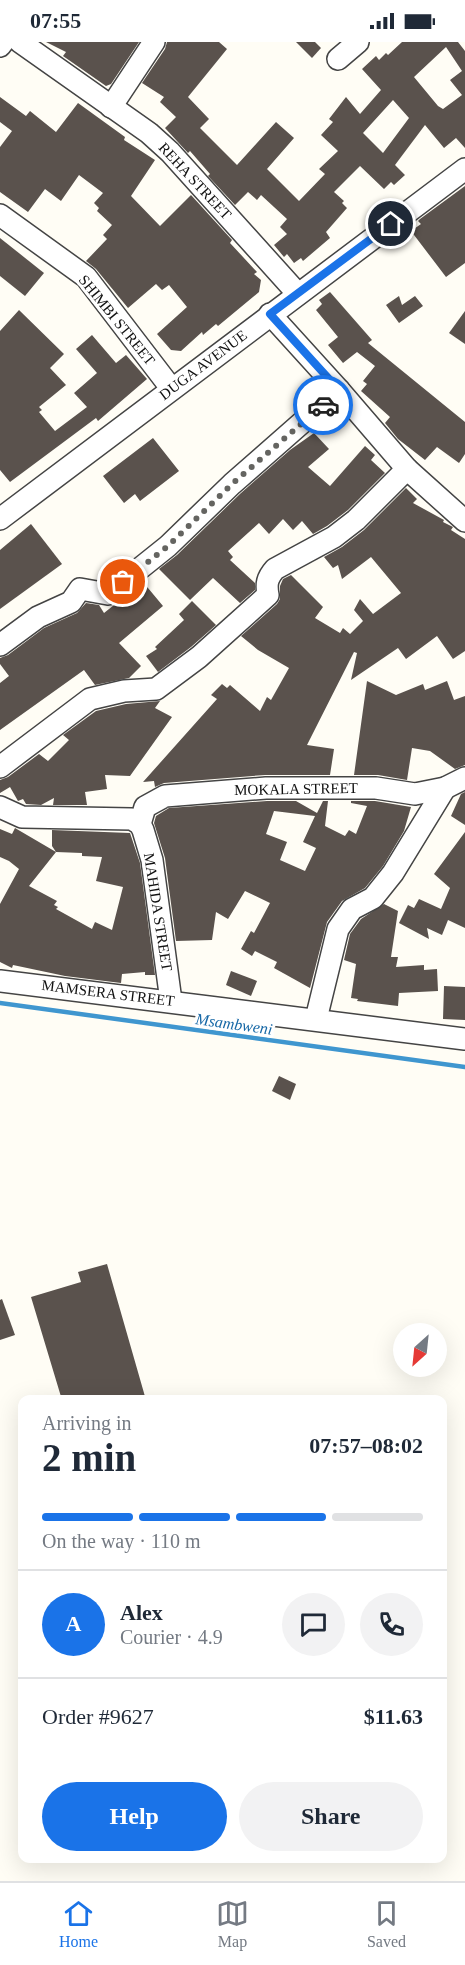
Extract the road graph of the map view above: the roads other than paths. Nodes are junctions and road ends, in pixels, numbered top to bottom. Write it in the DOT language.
graph roads {
  1 [pos="3,42"];
  2 [pos="20,42"];
  3 [pos="154,42"];
  4 [pos="358,42"];
  5 [pos="0,46"];
  6 [pos="338,58"];
  7 [pos="111,107"];
  8 [pos="465,169"];
  9 [pos="0,215"];
  10 [pos="298,294"];
  11 [pos="270,314"];
  12 [pos="171,388"];
  13 [pos="339,390"];
  14 [pos="407,470"];
  15 [pos="0,519"];
  16 [pos="465,521"];
  17 [pos="0,645"];
  18 [pos="0,767"];
  19 [pos="465,778"];
  20 [pos="445,788"];
  21 [pos="0,807"];
  22 [pos="140,824"];
  23 [pos="0,981"];
  24 [pos="171,1001"];
  25 [pos="316,1019"];
  26 [pos="465,1039"];
  1 -- 5 [label="street"];
  2 -- 7 [label="street, REHA STREET"];
  3 -- 7 [label="street"];
  4 -- 6 [label="street"];
  7 -- 10 [label="street, REHA STREET"];
  8 -- 10 [label="street, DUGA AVENUE"];
  9 -- 12 [label="street, SHIMBI STREET"];
  10 -- 11 [label="street, DUGA AVENUE"];
  11 -- 12 [label="street, DUGA AVENUE"];
  11 -- 13 [label="street"];
  12 -- 15 [label="street, DUGA AVENUE"];
  13 -- 14 [label="street"];
  13 -- 17 [label="street"];
  14 -- 16 [label="street"];
  14 -- 18 [label="street"];
  19 -- 20 [label="street, MOKALA STREET"];
  20 -- 22 [label="street, MOKALA STREET"];
  20 -- 25 [label="street"];
  21 -- 22 [label="street"];
  22 -- 24 [label="street, MAHIDA STREET"];
  23 -- 24 [label="street, MAMSERA STREET"];
  24 -- 25 [label="street, MAMSERA STREET"];
  25 -- 26 [label="street, MAMSERA STREET"];
}
